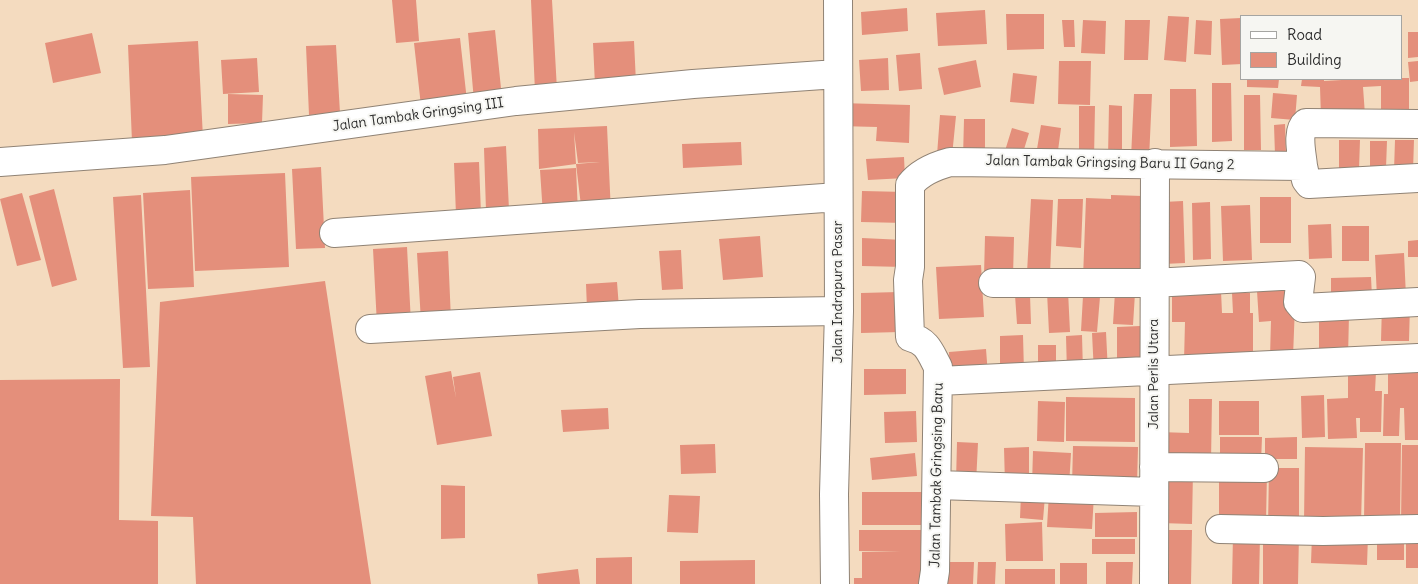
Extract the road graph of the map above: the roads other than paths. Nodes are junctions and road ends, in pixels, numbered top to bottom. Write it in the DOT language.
graph roads {
  1 [pos="838,0"];
  2 [pos="837,74"];
  3 [pos="1418,124"];
  4 [pos="0,162"];
  5 [pos="1155,163"];
  6 [pos="921,174"];
  7 [pos="1308,175"];
  8 [pos="1418,178"];
  9 [pos="838,197"];
  10 [pos="334,233"];
  11 [pos="1154,282"];
  12 [pos="994,283"];
  13 [pos="1418,302"];
  14 [pos="839,311"];
  15 [pos="370,329"];
  16 [pos="1418,358"];
  17 [pos="1155,371"];
  18 [pos="938,382"];
  19 [pos="1264,468"];
  20 [pos="1154,480"];
  21 [pos="937,485"];
  22 [pos="1220,529"];
  23 [pos="1418,529"];
  24 [pos="834,584"];
  25 [pos="933,584"];
  26 [pos="1154,584"];
  1 -- 2 [label="street, Jalan Indrapura Pasar"];
  2 -- 4 [label="street, Jalan Tambak Gringsing III"];
  2 -- 9 [label="street, Jalan Indrapura Pasar"];
  3 -- 7 [label="street"];
  5 -- 6 [label="street, Jalan Tambak Gringsing Baru II Gang 2"];
  5 -- 7 [label="street, Jalan Tambak Gringsing Baru II Gang 2"];
  5 -- 11 [label="street, Jalan Perlis Utara"];
  6 -- 18 [label="street, Jalan Tambak Gringsing Baru"];
  7 -- 8 [label="street, Jalan Tambak Gringsing Baru II Gang 2"];
  9 -- 10 [label="street"];
  9 -- 14 [label="street, Jalan Indrapura Pasar"];
  11 -- 12 [label="street"];
  11 -- 13 [label="street"];
  11 -- 17 [label="street, Jalan Perlis Utara"];
  14 -- 15 [label="street"];
  14 -- 24 [label="street, Jalan Indrapura Pasar"];
  16 -- 17 [label="street"];
  17 -- 18 [label="street"];
  17 -- 20 [label="street, Jalan Perlis Utara"];
  18 -- 21 [label="street, Jalan Tambak Gringsing Baru"];
  19 -- 20 [label="street"];
  20 -- 21 [label="street"];
  20 -- 26 [label="street, Jalan Perlis Utara"];
  21 -- 25 [label="street, Jalan Tambak Gringsing Baru"];
  22 -- 23 [label="street"];
}
